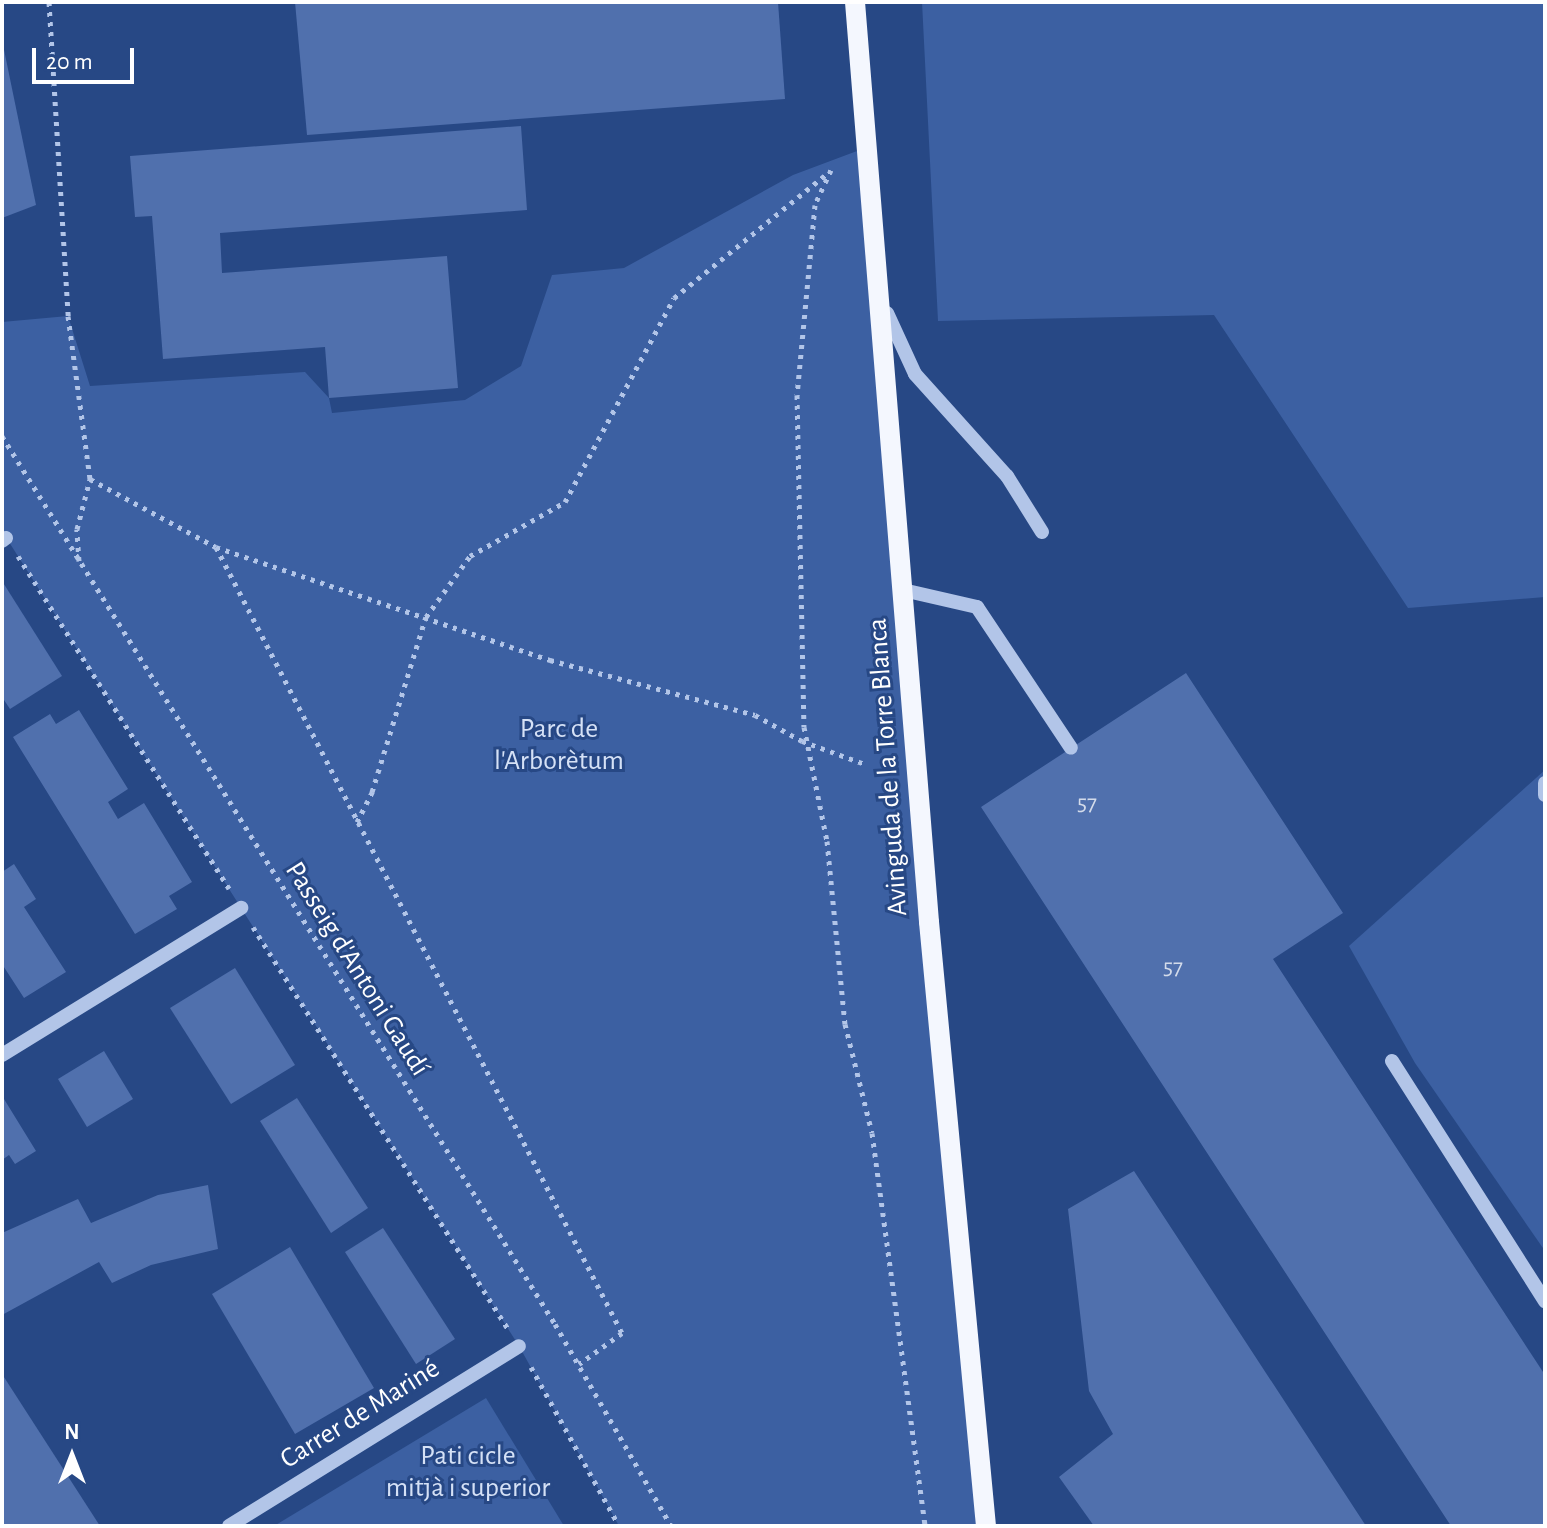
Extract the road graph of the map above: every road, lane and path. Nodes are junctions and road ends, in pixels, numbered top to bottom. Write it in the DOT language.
graph roads {
  1 [pos="49,2"];
  2 [pos="855,2"];
  3 [pos="878,282"];
  4 [pos="2,436"];
  5 [pos="90,479"];
  6 [pos="1042,532"];
  7 [pos="4,540"];
  8 [pos="216,547"];
  9 [pos="79,563"];
  10 [pos="903,590"];
  11 [pos="426,617"];
  12 [pos="807,743"];
  13 [pos="1071,748"];
  14 [pos="865,764"];
  15 [pos="1545,783"];
  16 [pos="1545,795"];
  17 [pos="357,822"];
  18 [pos="241,908"];
  19 [pos="2,1055"];
  20 [pos="1392,1061"];
  21 [pos="1545,1301"];
  22 [pos="519,1346"];
  23 [pos="579,1364"];
  24 [pos="229,1526"];
  25 [pos="619,1526"];
  26 [pos="671,1526"];
  27 [pos="925,1526"];
  28 [pos="986,1526"];
  1 -- 5 [label="path"];
  2 -- 3 [label="main road, Avinguda de la Torre Blanca"];
  3 -- 6 [label="street"];
  3 -- 10 [label="main road, Avinguda de la Torre Blanca"];
  4 -- 9 [label="path, Passeig d'Antoni Gaudí"];
  5 -- 8 [label="path"];
  5 -- 9 [label="path"];
  7 -- 18 [label="path"];
  8 -- 11 [label="path"];
  8 -- 17 [label="path"];
  9 -- 23 [label="path, Passeig d'Antoni Gaudí"];
  10 -- 13 [label="street"];
  10 -- 28 [label="main road, Avinguda de la Torre Blanca"];
  11 -- 12 [label="path"];
  11 -- 12 [label="path"];
  11 -- 17 [label="path"];
  12 -- 14 [label="path"];
  12 -- 27 [label="path"];
  15 -- 16 [label="street"];
  17 -- 23 [label="path"];
  18 -- 19 [label="street"];
  18 -- 22 [label="path"];
  20 -- 21 [label="street"];
  22 -- 24 [label="street, Carrer de Mariné"];
  22 -- 25 [label="path"];
  23 -- 26 [label="path, Passeig d'Antoni Gaudí"];
}
